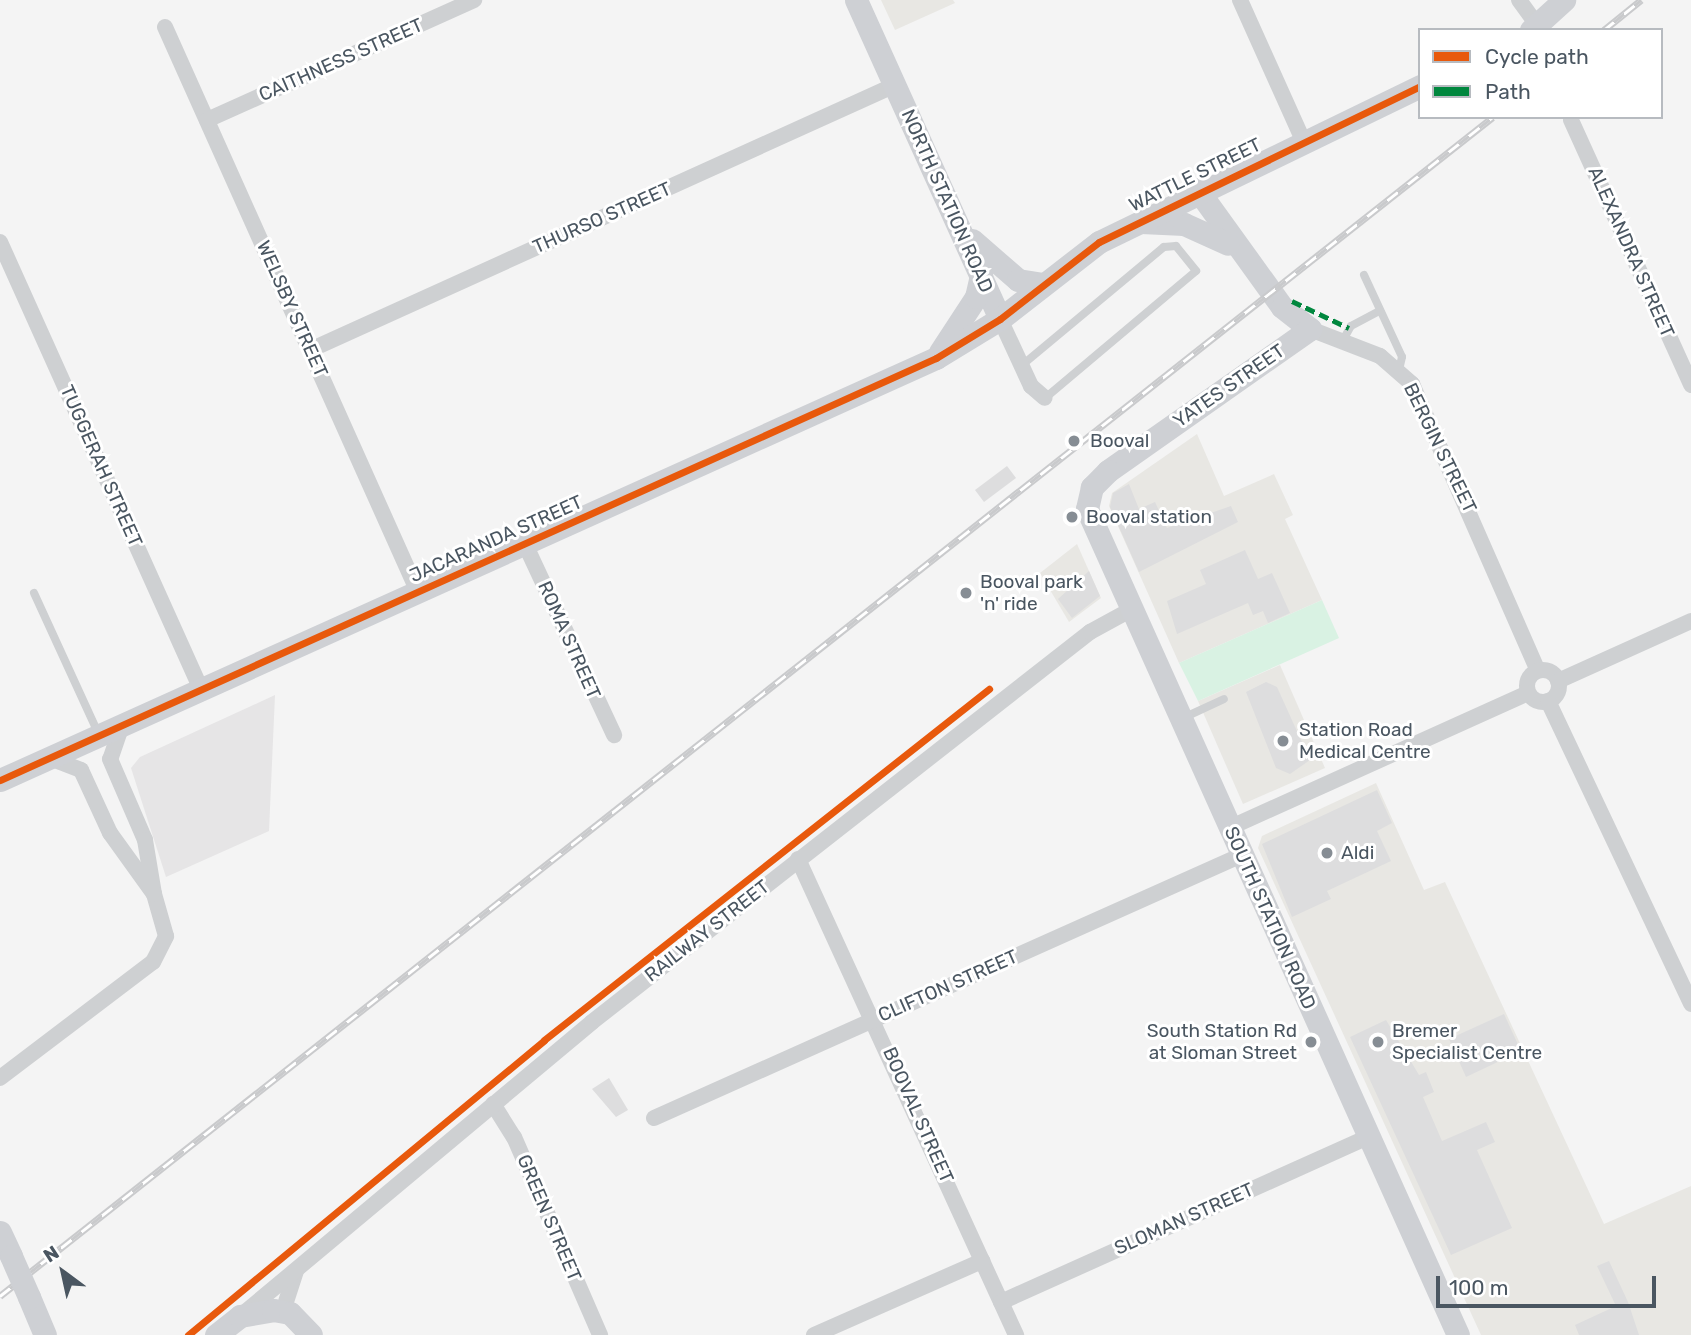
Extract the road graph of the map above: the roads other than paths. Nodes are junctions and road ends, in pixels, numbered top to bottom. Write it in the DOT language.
graph roads {
  1 [pos="474,0"];
  2 [pos="856,0"];
  3 [pos="1240,0"];
  4 [pos="1519,0"];
  5 [pos="1564,0"];
  6 [pos="165,27"];
  7 [pos="1534,27"];
  8 [pos="895,85"];
  9 [pos="1418,87"];
  10 [pos="207,120"];
  11 [pos="1571,120"];
  12 [pos="1303,140"];
  13 [pos="1197,189"];
  14 [pos="1132,223"];
  15 [pos="960,228"];
  16 [pos="0,242"];
  17 [pos="1234,247"];
  18 [pos="981,275"];
  19 [pos="1364,275"];
  20 [pos="1042,284"];
  21 [pos="1379,310"];
  22 [pos="1000,319"];
  23 [pos="1310,329"];
  24 [pos="1342,342"];
  25 [pos="310,350"];
  26 [pos="936,358"];
  27 [pos="1021,366"];
  28 [pos="1399,370"];
  29 [pos="1691,385"];
  30 [pos="1045,398"];
  31 [pos="1087,499"];
  32 [pos="525,544"];
  33 [pos="418,592"];
  34 [pos="34,593"];
  35 [pos="1132,609"];
  36 [pos="1691,621"];
  37 [pos="1538,671"];
  38 [pos="1558,681"];
  39 [pos="201,690"];
  40 [pos="1528,693"];
  41 [pos="1224,699"];
  42 [pos="1548,701"];
  43 [pos="1181,719"];
  44 [pos="122,725"];
  45 [pos="99,735"];
  46 [pos="614,735"];
  47 [pos="48,758"];
  48 [pos="0,780"];
  49 [pos="1229,828"];
  50 [pos="1241,855"];
  51 [pos="798,859"];
  52 [pos="154,894"];
  53 [pos="1691,1004"];
  54 [pos="875,1019"];
  55 [pos="0,1078"];
  56 [pos="493,1104"];
  57 [pos="654,1118"];
  58 [pos="1368,1137"];
  59 [pos="0,1231"];
  60 [pos="982,1261"];
  61 [pos="296,1271"];
  62 [pos="1001,1302"];
  63 [pos="283,1311"];
  64 [pos="240,1316"];
  65 [pos="45,1335"];
  66 [pos="216,1335"];
  67 [pos="311,1335"];
  68 [pos="600,1335"];
  69 [pos="814,1335"];
  70 [pos="1016,1335"];
  71 [pos="1458,1335"];
  1 -- 10 [label="street, CAITHNESS STREET"];
  2 -- 8 [label="street, NORTH STATION ROAD"];
  3 -- 12 [label="street"];
  4 -- 7 [label="street"];
  5 -- 7 [label="street"];
  6 -- 10 [label="street, WELSBY STREET"];
  8 -- 15 [label="street, NORTH STATION ROAD"];
  8 -- 25 [label="street, THURSO STREET"];
  9 -- 12 [label="street, WATTLE STREET"];
  10 -- 25 [label="street, WELSBY STREET"];
  11 -- 29 [label="street, ALEXANDRA STREET"];
  12 -- 13 [label="street, WATTLE STREET"];
  13 -- 14 [label="street, WATTLE STREET"];
  13 -- 17 [label="street, BERGIN STREET"];
  14 -- 17 [label="street"];
  14 -- 20 [label="street, WATTLE STREET"];
  15 -- 18 [label="street, NORTH STATION ROAD"];
  15 -- 20 [label="street"];
  16 -- 39 [label="street, TUGGERAH STREET"];
  17 -- 23 [label="street, BERGIN STREET"];
  18 -- 22 [label="street, NORTH STATION ROAD"];
  18 -- 26 [label="street"];
  19 -- 21 [label="lane"];
  20 -- 22 [label="street, WATTLE STREET"];
  21 -- 24 [label="lane"];
  21 -- 28 [label="lane"];
  22 -- 26 [label="street, JACARANDA STREET"];
  22 -- 27 [label="street, NORTH STATION ROAD"];
  23 -- 24 [label="street, BERGIN STREET"];
  23 -- 31 [label="street, YATES STREET"];
  24 -- 28 [label="street, BERGIN STREET"];
  25 -- 33 [label="street, WELSBY STREET"];
  26 -- 32 [label="street, JACARANDA STREET"];
  27 -- 30 [label="street, NORTH STATION ROAD"];
  27 -- 30 [label="lane"];
  28 -- 37 [label="street, BERGIN STREET"];
  31 -- 35 [label="street, SOUTH STATION ROAD"];
  32 -- 33 [label="street, JACARANDA STREET"];
  32 -- 46 [label="street, ROMA STREET"];
  33 -- 39 [label="street, JACARANDA STREET"];
  34 -- 45 [label="lane"];
  35 -- 43 [label="street, SOUTH STATION ROAD"];
  35 -- 51 [label="street, RAILWAY STREET"];
  36 -- 38 [label="street"];
  37 -- 38 [label="street"];
  37 -- 40 [label="street"];
  38 -- 42 [label="street"];
  39 -- 44 [label="street, JACARANDA STREET"];
  40 -- 42 [label="street"];
  40 -- 49 [label="street"];
  41 -- 43 [label="lane"];
  42 -- 53 [label="street"];
  43 -- 49 [label="street, SOUTH STATION ROAD"];
  44 -- 45 [label="street, JACARANDA STREET"];
  44 -- 52 [label="street"];
  45 -- 47 [label="street, JACARANDA STREET"];
  47 -- 48 [label="street, JACARANDA STREET"];
  47 -- 52 [label="street"];
  49 -- 50 [label="street, SOUTH STATION ROAD"];
  50 -- 54 [label="street, CLIFTON STREET"];
  50 -- 58 [label="street, SOUTH STATION ROAD"];
  51 -- 54 [label="street, BOOVAL STREET"];
  51 -- 56 [label="street, RAILWAY STREET"];
  52 -- 55 [label="street"];
  54 -- 57 [label="street, CLIFTON STREET"];
  54 -- 60 [label="street, BOOVAL STREET"];
  56 -- 61 [label="street, RAILWAY STREET"];
  56 -- 68 [label="street, GREEN STREET"];
  58 -- 62 [label="street, SLOMAN STREET"];
  58 -- 71 [label="street, SOUTH STATION ROAD"];
  59 -- 65 [label="street, bridge"];
  60 -- 62 [label="street, BOOVAL STREET"];
  60 -- 69 [label="street"];
  61 -- 63 [label="street"];
  61 -- 64 [label="street, RAILWAY STREET"];
  62 -- 70 [label="street, BOOVAL STREET"];
  63 -- 64 [label="street"];
  63 -- 67 [label="street"];
  64 -- 66 [label="street, RAILWAY STREET"];
}
